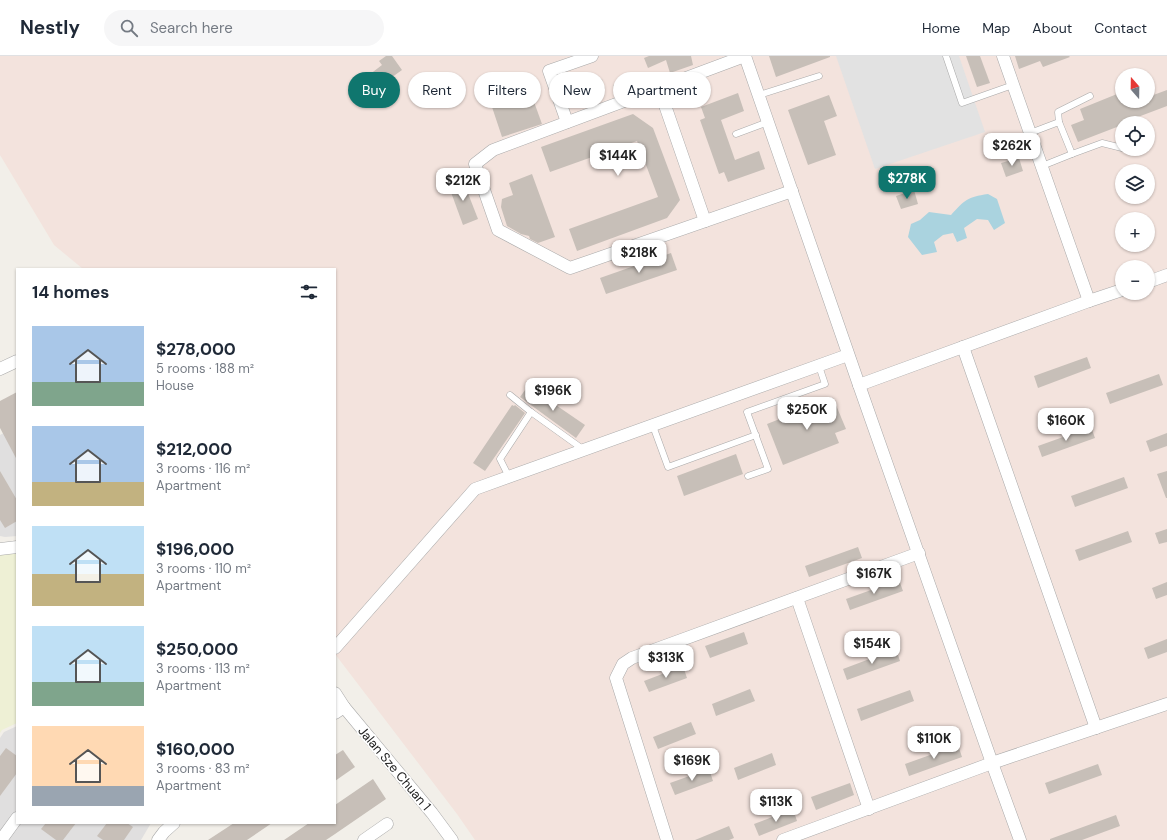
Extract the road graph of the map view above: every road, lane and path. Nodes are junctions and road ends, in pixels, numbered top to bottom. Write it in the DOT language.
graph roads {
  1 [pos="592,56"];
  2 [pos="745,56"];
  3 [pos="946,56"];
  4 [pos="1003,56"];
  5 [pos="702,72"];
  6 [pos="819,76"];
  7 [pos="1013,85"];
  8 [pos="759,95"];
  9 [pos="1090,96"];
  10 [pos="613,105"];
  11 [pos="666,108"];
  12 [pos="567,122"];
  13 [pos="768,122"];
  14 [pos="1059,122"];
  15 [pos="1030,133"];
  16 [pos="736,134"];
  17 [pos="1115,146"];
  18 [pos="1072,154"];
  19 [pos="1042,166"];
  20 [pos="792,191"];
  21 [pos="705,221"];
  22 [pos="1167,276"];
  23 [pos="1155,280"];
  24 [pos="1115,292"];
  25 [pos="1089,301"];
  26 [pos="963,347"];
  27 [pos="848,355"];
  28 [pos="16,361"];
  29 [pos="819,366"];
  30 [pos="0,369"];
  31 [pos="859,385"];
  32 [pos="510,395"];
  33 [pos="531,412"];
  34 [pos="653,426"];
  35 [pos="756,435"];
  36 [pos="584,450"];
  37 [pos="748,476"];
  38 [pos="509,477"];
  39 [pos="16,548"];
  40 [pos="0,549"];
  41 [pos="919,553"];
  42 [pos="797,598"];
  43 [pos="336,647"];
  44 [pos="336,696"];
  45 [pos="1167,704"];
  46 [pos="340,710"];
  47 [pos="1096,728"];
  48 [pos="992,763"];
  49 [pos="869,809"];
  50 [pos="16,819"];
  51 [pos="173,824"];
  52 [pos="386,824"];
  53 [pos="1,840"];
  54 [pos="158,840"];
  55 [pos="364,840"];
  56 [pos="452,840"];
  57 [pos="667,840"];
  58 [pos="783,840"];
  59 [pos="1020,840"];
  1 -- 12 [label="street"];
  2 -- 5 [label="street"];
  2 -- 8 [label="street"];
  3 -- 7 [label="lane"];
  4 -- 7 [label="street"];
  6 -- 8 [label="lane"];
  7 -- 15 [label="street"];
  8 -- 13 [label="street"];
  9 -- 14 [label="lane"];
  10 -- 12 [label="street"];
  11 -- 21 [label="street"];
  12 -- 21 [label="street"];
  13 -- 16 [label="lane"];
  13 -- 20 [label="street"];
  14 -- 15 [label="lane"];
  14 -- 18 [label="lane"];
  15 -- 19 [label="street"];
  17 -- 18 [label="lane"];
  18 -- 19 [label="lane"];
  19 -- 25 [label="street"];
  20 -- 21 [label="street"];
  20 -- 27 [label="street"];
  22 -- 23 [label="street"];
  24 -- 25 [label="street"];
  25 -- 26 [label="street"];
  26 -- 31 [label="street"];
  26 -- 47 [label="street"];
  27 -- 29 [label="street"];
  27 -- 31 [label="street"];
  28 -- 30 [label="street"];
  29 -- 34 [label="street"];
  29 -- 35 [label="lane"];
  31 -- 41 [label="street"];
  32 -- 33 [label="lane"];
  33 -- 36 [label="lane"];
  33 -- 38 [label="lane"];
  34 -- 35 [label="lane"];
  34 -- 36 [label="street"];
  35 -- 37 [label="lane"];
  36 -- 38 [label="street"];
  38 -- 43 [label="street"];
  39 -- 40 [label="street"];
  41 -- 42 [label="street"];
  41 -- 48 [label="street"];
  42 -- 49 [label="street"];
  42 -- 57 [label="street"];
  44 -- 46 [label="street, Jalan Sze Chuan 1"];
  45 -- 47 [label="street"];
  46 -- 56 [label="street, Jalan Sze Chuan 1"];
  47 -- 48 [label="street"];
  48 -- 49 [label="street"];
  48 -- 59 [label="street"];
  49 -- 58 [label="street"];
  50 -- 53 [label="street"];
  51 -- 54 [label="street"];
  52 -- 55 [label="street"];
}
